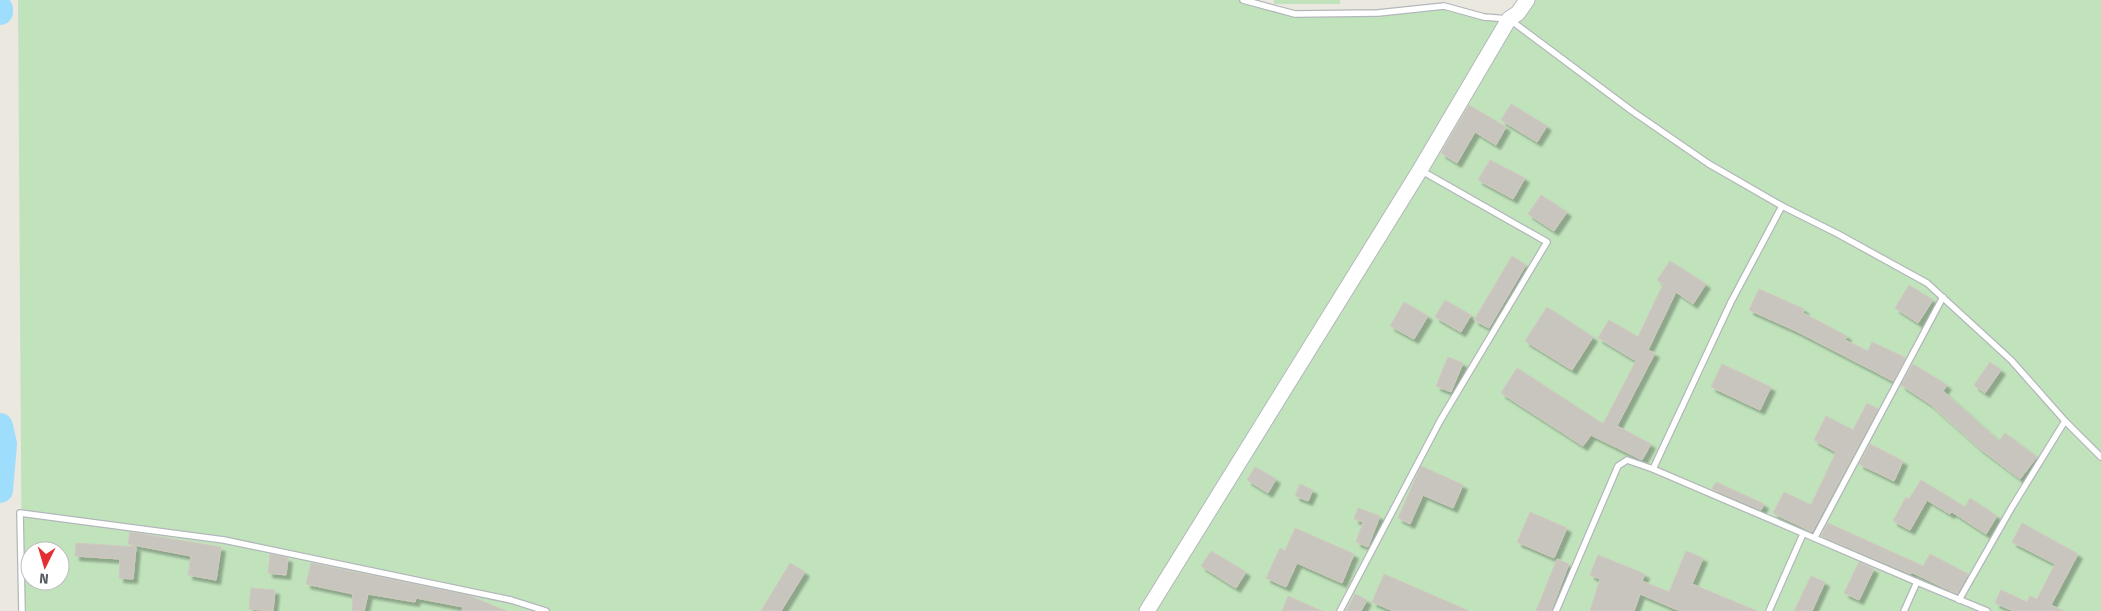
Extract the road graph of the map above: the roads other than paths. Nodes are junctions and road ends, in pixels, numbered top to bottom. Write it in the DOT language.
graph roads {
  1 [pos="1244,0"];
  2 [pos="1527,0"];
  3 [pos="1509,19"];
  4 [pos="1420,170"];
  5 [pos="1782,206"];
  6 [pos="1944,297"];
  7 [pos="2066,421"];
  8 [pos="2101,457"];
  9 [pos="1653,469"];
  10 [pos="1803,534"];
  11 [pos="1815,537"];
  12 [pos="1917,582"];
  13 [pos="1959,600"];
  14 [pos="22,611"];
  15 [pos="546,611"];
  16 [pos="1147,611"];
  17 [pos="1340,611"];
  18 [pos="1556,611"];
  19 [pos="1769,611"];
  20 [pos="1904,611"];
  21 [pos="1987,611"];
  1 -- 3 [label="lane"];
  2 -- 3 [label="street"];
  3 -- 4 [label="street"];
  3 -- 5 [label="lane"];
  4 -- 16 [label="street"];
  4 -- 17 [label="lane"];
  5 -- 6 [label="lane"];
  5 -- 9 [label="lane"];
  6 -- 7 [label="lane"];
  6 -- 11 [label="lane"];
  7 -- 8 [label="lane"];
  7 -- 13 [label="lane"];
  9 -- 10 [label="lane"];
  9 -- 18 [label="lane"];
  10 -- 11 [label="lane"];
  10 -- 19 [label="lane"];
  11 -- 12 [label="lane"];
  12 -- 13 [label="lane"];
  12 -- 20 [label="lane"];
  13 -- 21 [label="lane"];
  14 -- 15 [label="lane"];
}
